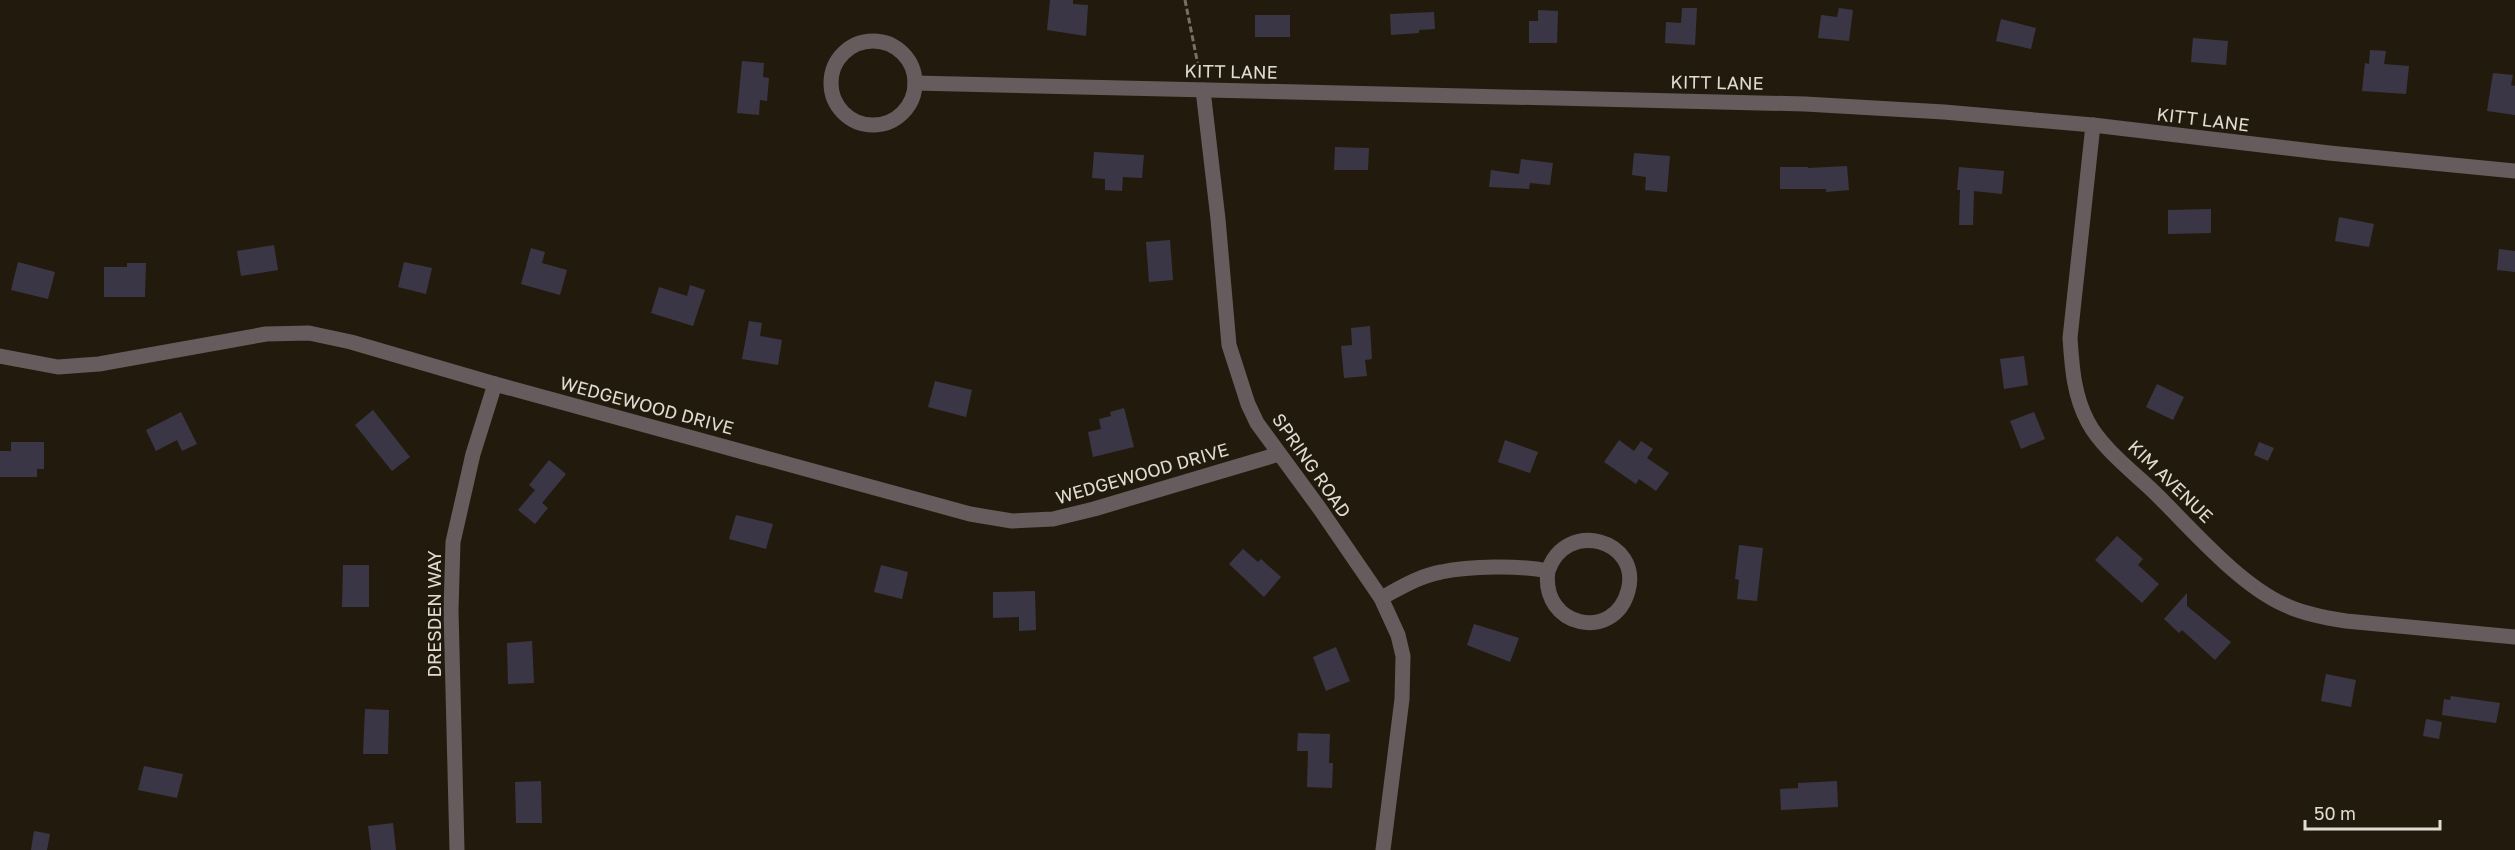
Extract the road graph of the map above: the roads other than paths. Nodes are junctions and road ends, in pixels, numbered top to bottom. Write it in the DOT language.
graph roads {
  1 [pos="915,83"];
  2 [pos="1203,90"];
  3 [pos="2093,125"];
  4 [pos="2515,171"];
  5 [pos="0,356"];
  6 [pos="495,384"];
  7 [pos="1279,454"];
  8 [pos="1548,571"];
  9 [pos="1381,598"];
  10 [pos="2515,637"];
  11 [pos="457,850"];
  12 [pos="1383,850"];
  1 -- 1 [label="street"];
  1 -- 2 [label="street, KITT LANE"];
  2 -- 3 [label="street, KITT LANE"];
  2 -- 7 [label="street, SPRING ROAD"];
  3 -- 4 [label="street, KITT LANE"];
  3 -- 10 [label="street, KIM AVENUE"];
  5 -- 6 [label="street, WEDGEWOOD DRIVE"];
  6 -- 7 [label="street, WEDGEWOOD DRIVE"];
  6 -- 11 [label="street, DRESDEN WAY"];
  7 -- 9 [label="street, SPRING ROAD"];
  8 -- 8 [label="street"];
  8 -- 9 [label="street"];
  9 -- 12 [label="street, SPRING ROAD"];
}
